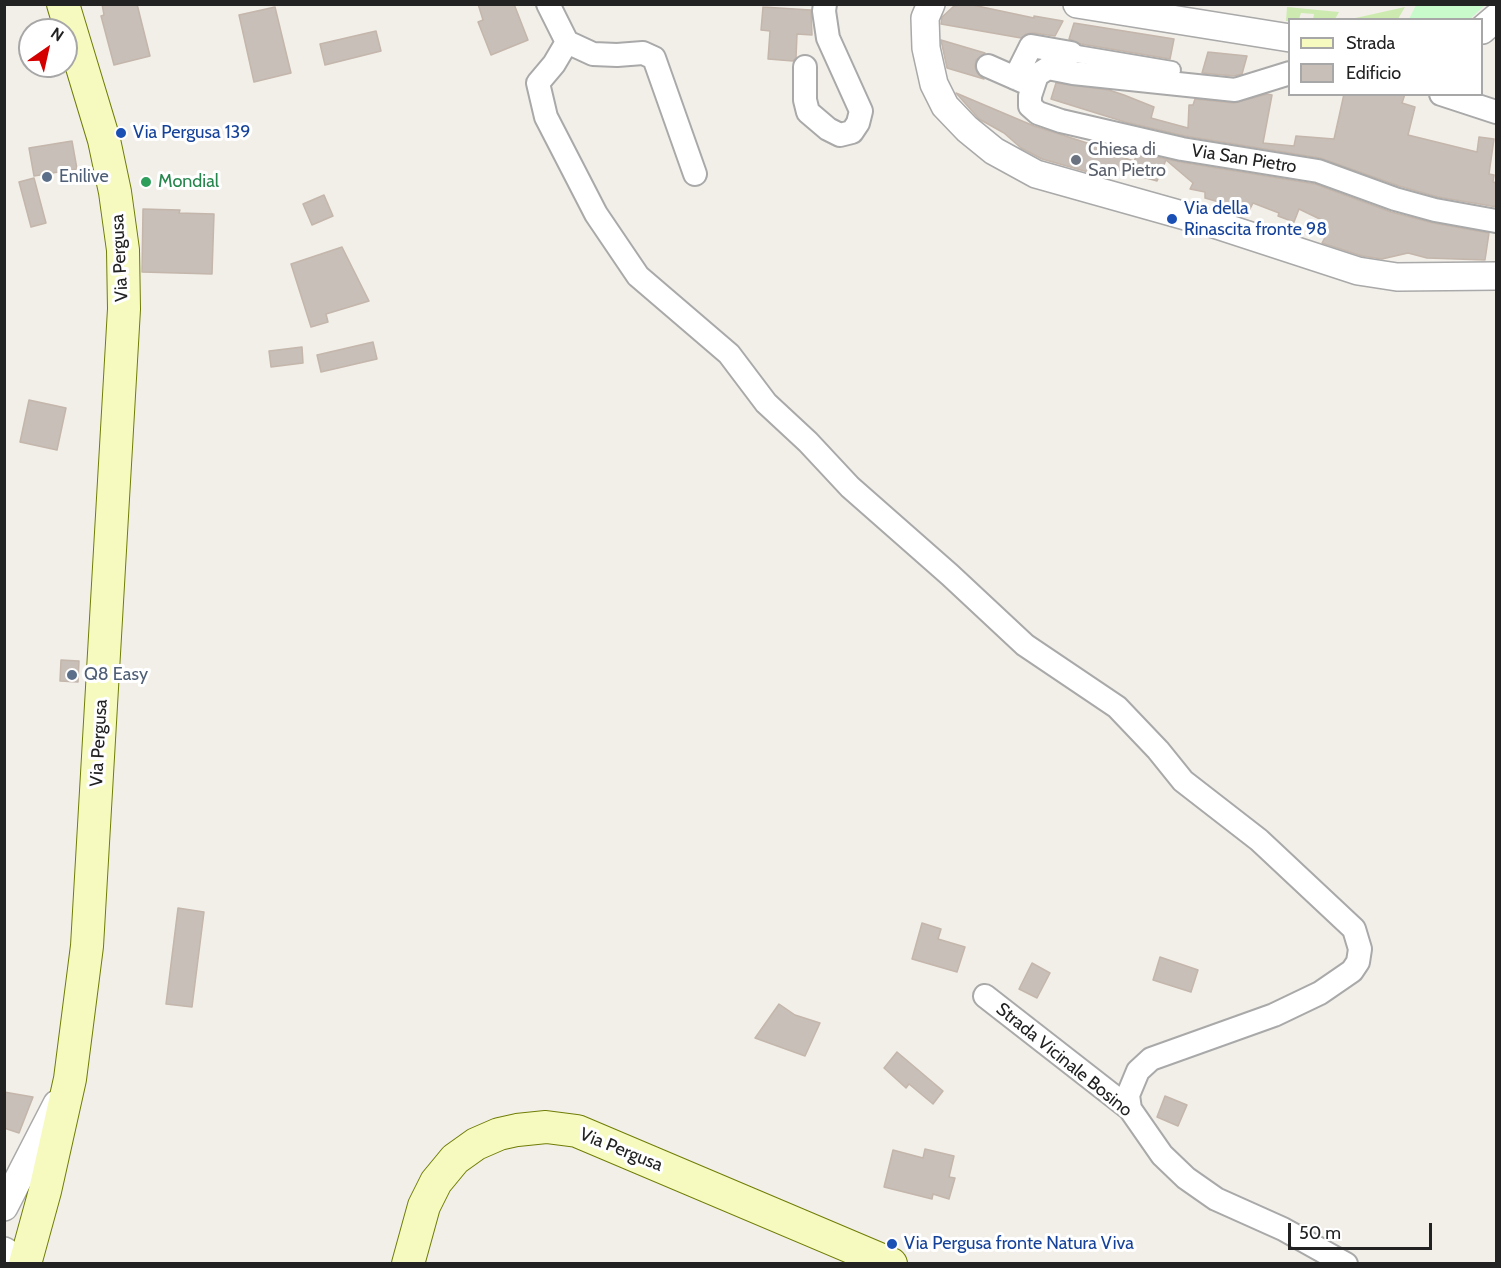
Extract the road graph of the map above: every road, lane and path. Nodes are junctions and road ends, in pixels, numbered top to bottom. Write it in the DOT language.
graph roads {
  1 [pos="63,4"];
  2 [pos="81,4"];
  3 [pos="548,4"];
  4 [pos="825,4"];
  5 [pos="931,4"];
  6 [pos="1077,4"];
  7 [pos="1497,18"];
  8 [pos="1483,29"];
  9 [pos="1288,38"];
  10 [pos="567,42"];
  11 [pos="1071,53"];
  12 [pos="988,66"];
  13 [pos="805,67"];
  14 [pos="1172,70"];
  15 [pos="1288,74"];
  16 [pos="1024,82"];
  17 [pos="1447,96"];
  18 [pos="96,111"];
  19 [pos="1497,112"];
  20 [pos="695,174"];
  21 [pos="1497,221"];
  22 [pos="1497,276"];
  23 [pos="986,996"];
  24 [pos="70,1079"];
  25 [pos="1130,1109"];
  26 [pos="4,1207"];
  27 [pos="4,1251"];
  28 [pos="18,1263"];
  29 [pos="25,1263"];
  30 [pos="408,1263"];
  31 [pos="891,1263"];
  32 [pos="1346,1263"];
  1 -- 18 [label="main road"];
  2 -- 18 [label="main road"];
  3 -- 10 [label="street"];
  4 -- 13 [label="street"];
  5 -- 22 [label="street"];
  6 -- 9 [label="street"];
  7 -- 8 [label="street"];
  10 -- 20 [label="street"];
  10 -- 25 [label="street"];
  11 -- 14 [label="street"];
  11 -- 16 [label="street"];
  12 -- 16 [label="street"];
  15 -- 16 [label="street"];
  16 -- 21 [label="street, Via San Pietro"];
  17 -- 19 [label="street"];
  18 -- 24 [label="main road, Via Pergusa"];
  23 -- 25 [label="street, Strada Vicinale Bosino"];
  24 -- 26 [label="street"];
  24 -- 29 [label="main road, Via Pergusa"];
  25 -- 32 [label="street, Strada Vicinale Bosino"];
  27 -- 28 [label="street"];
  30 -- 31 [label="main road, Via Pergusa"];
}
